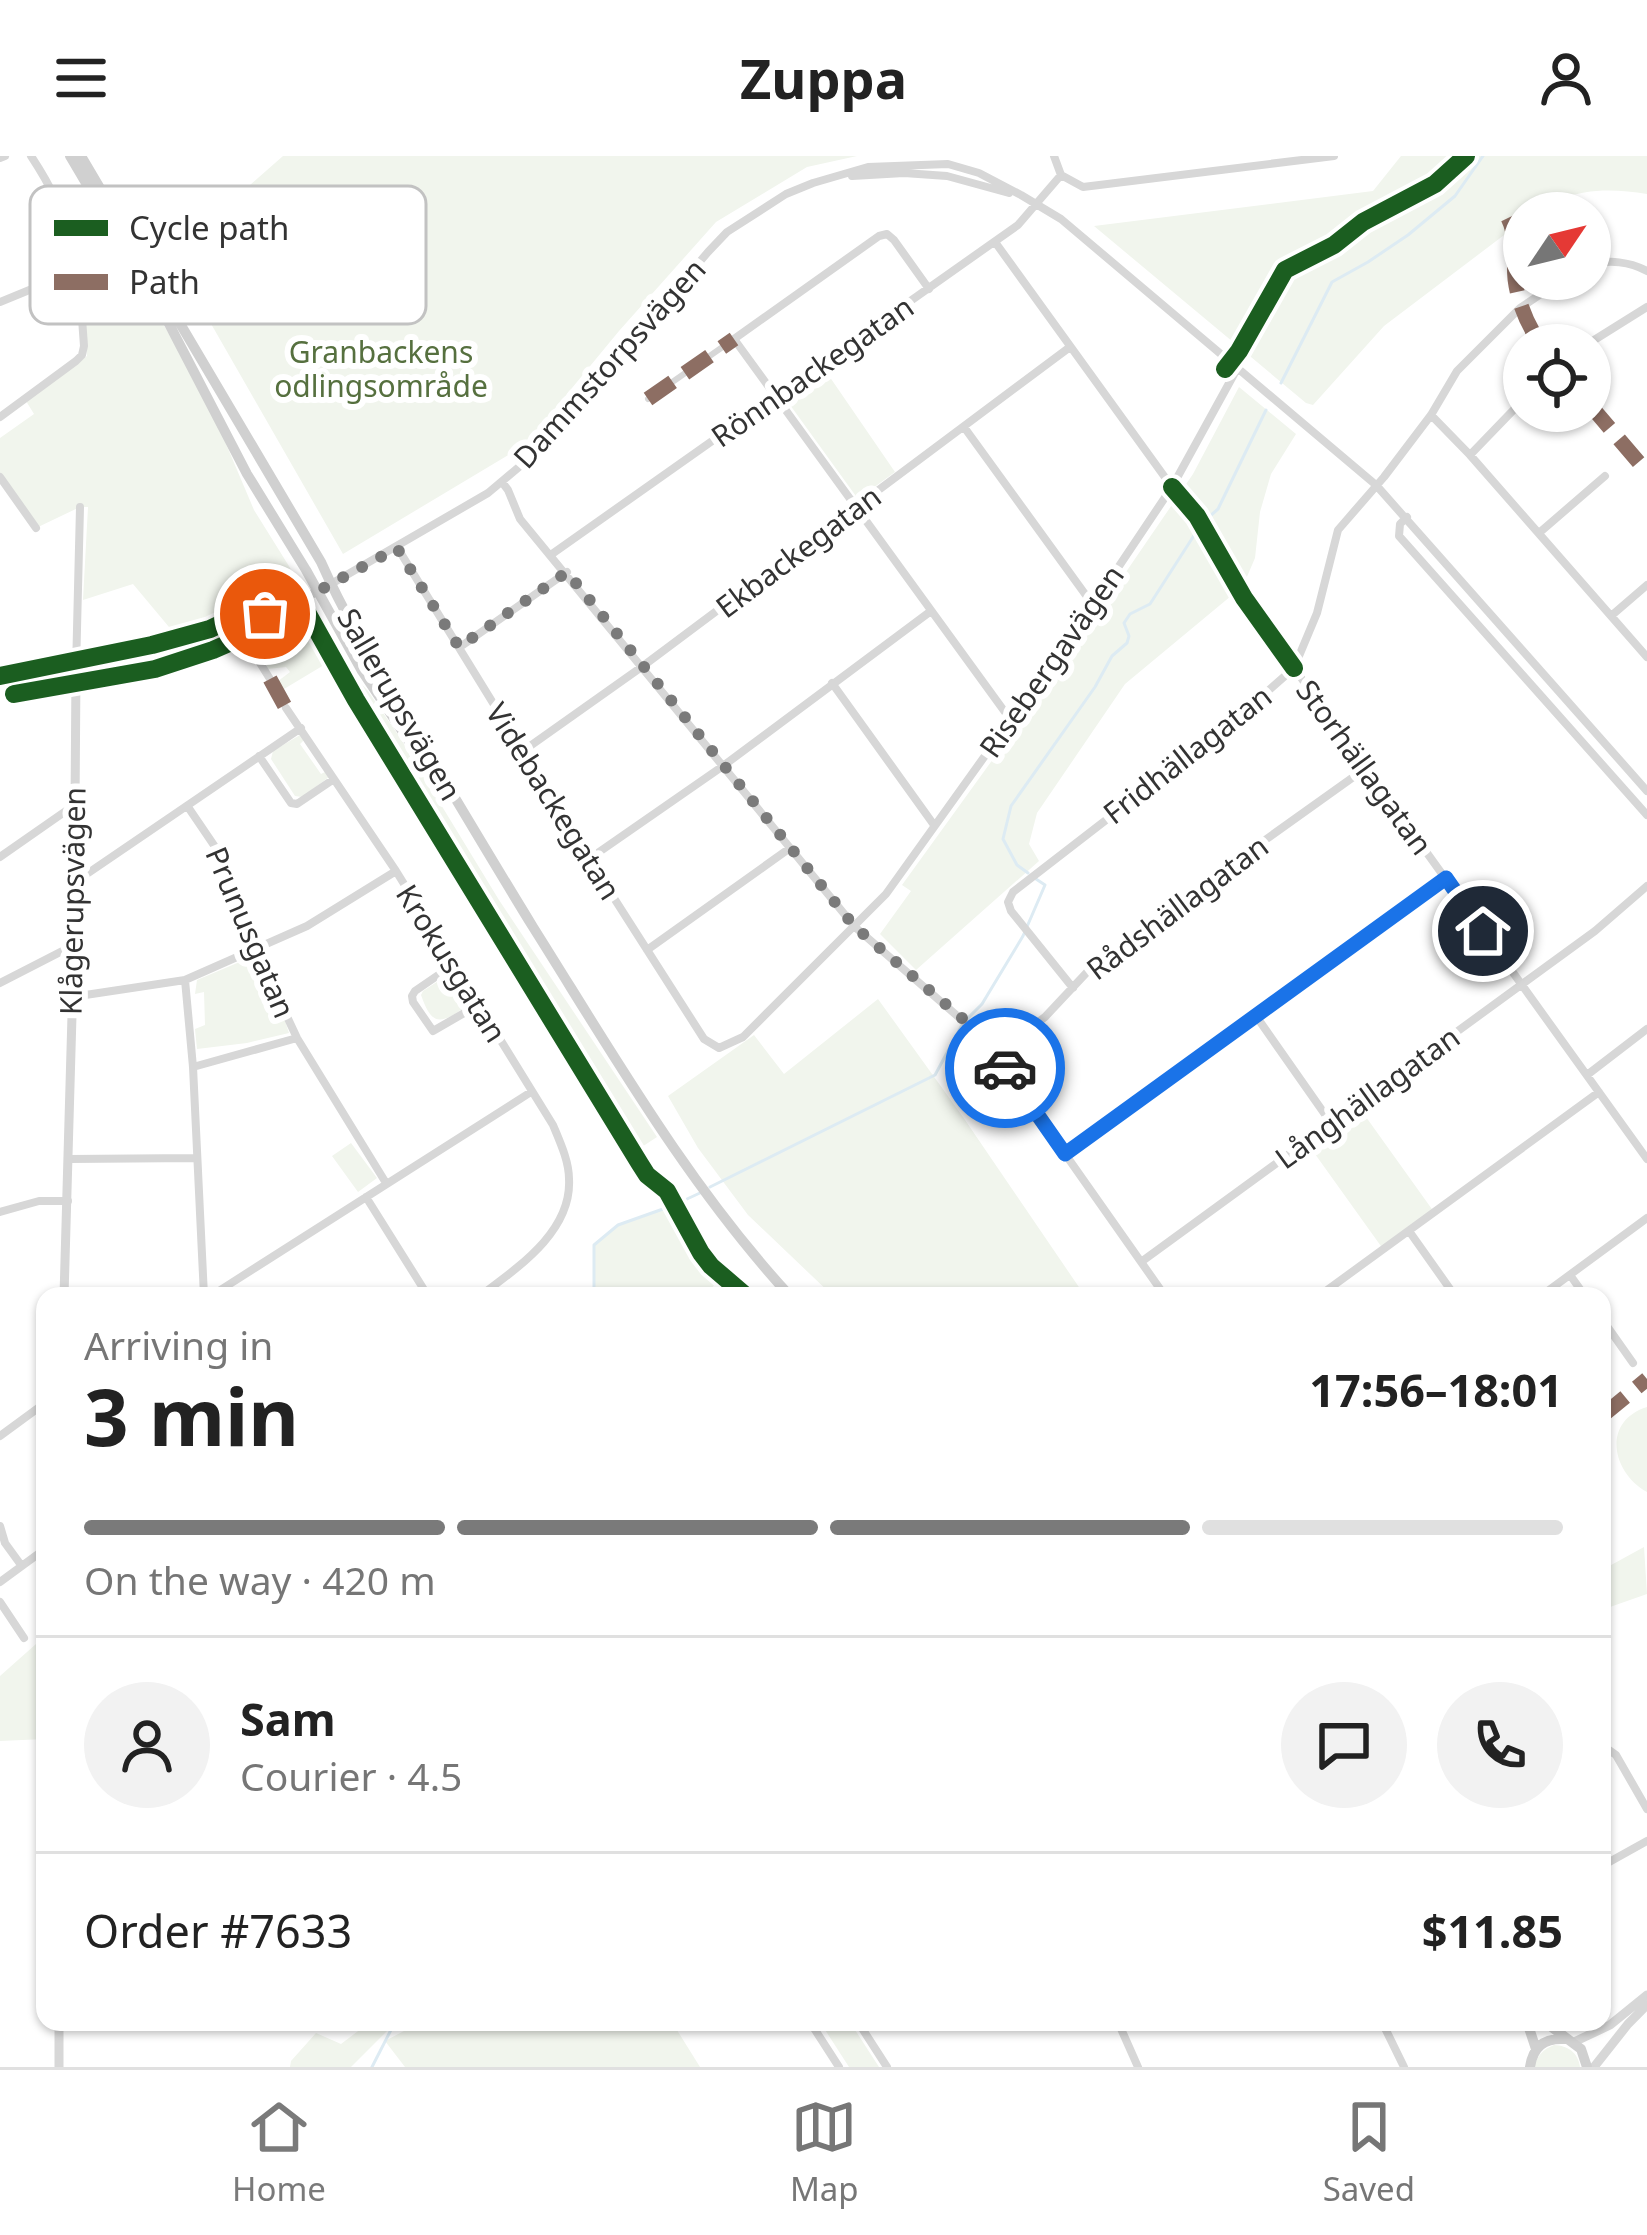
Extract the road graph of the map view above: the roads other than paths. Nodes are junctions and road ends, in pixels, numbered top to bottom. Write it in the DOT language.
graph roads {
  1 [pos="31,156"];
  2 [pos="70,156"];
  3 [pos="81,156"];
  4 [pos="1054,156"];
  5 [pos="1334,156"];
  6 [pos="1060,175"];
  7 [pos="49,186"];
  8 [pos="88,186"];
  9 [pos="99,186"];
  10 [pos="1036,204"];
  11 [pos="995,242"];
  12 [pos="1611,263"];
  13 [pos="1647,271"];
  14 [pos="929,289"];
  15 [pos="30,290"];
  16 [pos="1532,300"];
  17 [pos="0,302"];
  18 [pos="1647,307"];
  19 [pos="82,324"];
  20 [pos="169,324"];
  21 [pos="180,324"];
  22 [pos="1611,330"];
  23 [pos="734,338"];
  24 [pos="1070,347"];
  25 [pos="1238,367"];
  26 [pos="776,396"];
  27 [pos="648,400"];
  28 [pos="1431,415"];
  29 [pos="0,417"];
  30 [pos="1503,421"];
  31 [pos="964,427"];
  32 [pos="1470,455"];
  33 [pos="1606,476"];
  34 [pos="0,477"];
  35 [pos="502,482"];
  36 [pos="1376,485"];
  37 [pos="1172,487"];
  38 [pos="80,507"];
  39 [pos="856,507"];
  40 [pos="1407,517"];
  41 [pos="36,528"];
  42 [pos="1539,533"];
  43 [pos="397,548"];
  44 [pos="552,554"];
  45 [pos="567,572"];
  46 [pos="331,584"];
  47 [pos="1647,585"];
  48 [pos="318,591"];
  49 [pos="1093,605"];
  50 [pos="931,610"];
  51 [pos="1611,616"];
  52 [pos="237,626"];
  53 [pos="459,647"];
  54 [pos="1647,657"];
  55 [pos="644,666"];
  56 [pos="1294,668"];
  57 [pos="76,670"];
  58 [pos="270,679"];
  59 [pos="832,683"];
  60 [pos="0,684"];
  61 [pos="286,708"];
  62 [pos="1010,719"];
  63 [pos="301,728"];
  64 [pos="523,751"];
  65 [pos="260,756"];
  66 [pos="723,766"];
  67 [pos="1366,768"];
  68 [pos="334,779"];
  69 [pos="1647,791"];
  70 [pos="73,806"];
  71 [pos="188,807"];
  72 [pos="1647,815"];
  73 [pos="934,825"];
  74 [pos="790,848"];
  75 [pos="0,857"];
  76 [pos="589,859"];
  77 [pos="396,871"];
  78 [pos="503,878"];
  79 [pos="1446,878"];
  80 [pos="75,882"];
  81 [pos="1647,886"];
  82 [pos="855,927"];
  83 [pos="74,945"];
  84 [pos="256,950"];
  85 [pos="647,950"];
  86 [pos="454,965"];
  87 [pos="185,980"];
  88 [pos="0,982"];
  89 [pos="1521,984"];
  90 [pos="1073,988"];
  91 [pos="72,997"];
  92 [pos="478,1005"];
  93 [pos="1256,1016"];
  94 [pos="1647,1029"];
  95 [pos="297,1038"];
  96 [pos="719,1048"];
  97 [pos="995,1054"];
  98 [pos="193,1067"];
  99 [pos="1587,1075"];
  100 [pos="531,1092"];
  101 [pos="1599,1092"];
  102 [pos="1331,1123"];
  103 [pos="1065,1154"];
  104 [pos="197,1158"];
  105 [pos="69,1159"];
  106 [pos="1647,1159"];
  107 [pos="386,1183"];
  108 [pos="365,1197"];
  109 [pos="68,1201"];
  110 [pos="0,1212"];
  111 [pos="1647,1218"];
  112 [pos="1408,1231"];
  113 [pos="1141,1262"];
  114 [pos="1570,1274"];
  115 [pos="64,1287"];
  116 [pos="206,1287"];
  117 [pos="221,1287"];
  118 [pos="422,1287"];
  119 [pos="492,1287"];
  120 [pos="782,1287"];
  121 [pos="1159,1287"];
  122 [pos="1331,1287"];
  123 [pos="1448,1287"];
  124 [pos="1552,1287"];
  125 [pos="1579,1287"];
  126 [pos="1611,1332"];
  127 [pos="1633,1363"];
  128 [pos="36,1410"];
  129 [pos="0,1436"];
  130 [pos="0,1526"];
  131 [pos="36,1555"];
  132 [pos="21,1565"];
  133 [pos="0,1582"];
  134 [pos="0,1602"];
  135 [pos="24,1637"];
  136 [pos="1611,1751"];
  137 [pos="1647,1809"];
  138 [pos="1647,1841"];
  139 [pos="1611,1861"];
  140 [pos="1647,1996"];
  141 [pos="1647,2005"];
  142 [pos="1611,2024"];
  143 [pos="59,2031"];
  144 [pos="816,2031"];
  145 [pos="864,2031"];
  146 [pos="1122,2031"];
  147 [pos="1386,2031"];
  148 [pos="1528,2031"];
  149 [pos="1557,2031"];
  150 [pos="1595,2031"];
  151 [pos="1571,2041"];
  152 [pos="1531,2061"];
  153 [pos="59,2067"];
  154 [pos="839,2067"];
  155 [pos="887,2067"];
  156 [pos="1138,2067"];
  157 [pos="1404,2067"];
  158 [pos="1590,2067"];
  1 -- 7 [label="street"];
  2 -- 8 [label="main road, Sallerupsvägen"];
  3 -- 9 [label="main road, Sallerupsvägen"];
  4 -- 6 [label="street"];
  5 -- 6 [label="street"];
  6 -- 10 [label="street, Rönnbackegatan"];
  10 -- 11 [label="street, Rönnbackegatan"];
  10 -- 25 [label="street, Dammstorpsvägen"];
  10 -- 35 [label="street, Dammstorpsvägen"];
  11 -- 14 [label="street, Rönnbackegatan"];
  11 -- 24 [label="street"];
  12 -- 13 [label="street"];
  14 -- 23 [label="street"];
  14 -- 26 [label="street, Rönnbackegatan"];
  15 -- 17 [label="street"];
  16 -- 28 [label="street, Fridhällagatan"];
  18 -- 22 [label="street"];
  19 -- 29 [label="street"];
  20 -- 48 [label="main road, Sallerupsvägen"];
  21 -- 46 [label="main road, Sallerupsvägen"];
  23 -- 26 [label="street"];
  23 -- 27 [label="street"];
  24 -- 31 [label="street, Ekbackegatan"];
  24 -- 37 [label="street"];
  25 -- 36 [label="street, Dammstorpsvägen"];
  25 -- 37 [label="street, Risebergavägen"];
  26 -- 39 [label="street"];
  26 -- 44 [label="street, Rönnbackegatan"];
  28 -- 32 [label="street"];
  28 -- 36 [label="street, Fridhällagatan"];
  30 -- 32 [label="street"];
  31 -- 39 [label="street, Ekbackegatan"];
  31 -- 49 [label="street"];
  32 -- 42 [label="street"];
  33 -- 42 [label="street"];
  34 -- 41 [label="street"];
  35 -- 43 [label="street, Dammstorpsvägen"];
  35 -- 44 [label="street"];
  36 -- 40 [label="street, Dammstorpsvägen"];
  36 -- 56 [label="street, Fridhällagatan"];
  37 -- 49 [label="street, Risebergavägen"];
  38 -- 57 [label="street, Klågerupsvägen"];
  39 -- 50 [label="street"];
  39 -- 55 [label="street, Ekbackegatan"];
  40 -- 69 [label="street, Dammstorpsvägen"];
  40 -- 72 [label="street, Dammstorpsvägen"];
  42 -- 51 [label="street"];
  43 -- 46 [label="street, Dammstorpsvägen"];
  43 -- 53 [label="street, Videbackegatan"];
  44 -- 45 [label="street"];
  45 -- 53 [label="street"];
  45 -- 55 [label="street"];
  46 -- 48 [label="street, Dammstorpsvägen"];
  46 -- 78 [label="main road, Sallerupsvägen"];
  47 -- 51 [label="street"];
  48 -- 52 [label="street, Dammstorpsvägen"];
  48 -- 78 [label="main road, Sallerupsvägen"];
  49 -- 62 [label="street, Risebergavägen"];
  50 -- 59 [label="street"];
  50 -- 62 [label="street"];
  51 -- 54 [label="street"];
  52 -- 57 [label="street, Dammstorpsvägen"];
  52 -- 58 [label="street, Krokusgatan"];
  53 -- 64 [label="street, Videbackegatan"];
  55 -- 64 [label="street, Ekbackegatan"];
  55 -- 66 [label="street"];
  56 -- 67 [label="street, Storhällagatan"];
  56 -- 90 [label="street, Fridhällagatan"];
  57 -- 60 [label="street, Dammstorpsvägen"];
  57 -- 70 [label="street, Klågerupsvägen"];
  58 -- 61 [label="street, Krokusgatan"];
  59 -- 66 [label="street"];
  59 -- 73 [label="street"];
  61 -- 63 [label="street, Krokusgatan"];
  62 -- 73 [label="street, Risebergavägen"];
  63 -- 65 [label="street"];
  63 -- 68 [label="street, Krokusgatan"];
  64 -- 76 [label="street, Videbackegatan"];
  65 -- 68 [label="street"];
  65 -- 71 [label="street"];
  66 -- 74 [label="street"];
  66 -- 76 [label="street"];
  67 -- 79 [label="street, Storhällagatan"];
  67 -- 90 [label="street, Rådshällagatan"];
  68 -- 77 [label="street, Krokusgatan"];
  70 -- 75 [label="street"];
  70 -- 80 [label="street, Klågerupsvägen"];
  71 -- 80 [label="street"];
  71 -- 84 [label="street, Prunusgatan"];
  73 -- 82 [label="street, Risebergavägen"];
  74 -- 82 [label="street"];
  74 -- 85 [label="street"];
  76 -- 85 [label="street, Videbackegatan"];
  77 -- 84 [label="street"];
  77 -- 86 [label="street, Krokusgatan"];
  78 -- 120 [label="main road, Sallerupsvägen"];
  79 -- 89 [label="street, Storhällagatan"];
  79 -- 93 [label="street"];
  80 -- 83 [label="street, Klågerupsvägen"];
  81 -- 89 [label="street, Långhällagatan"];
  82 -- 96 [label="street, Risebergavägen"];
  82 -- 97 [label="street"];
  83 -- 88 [label="street"];
  83 -- 91 [label="street, Klågerupsvägen"];
  84 -- 87 [label="street"];
  84 -- 95 [label="street, Prunusgatan"];
  85 -- 96 [label="street, Videbackegatan"];
  86 -- 92 [label="street, Krokusgatan"];
  86 -- 92 [label="street"];
  87 -- 91 [label="street"];
  87 -- 98 [label="street"];
  89 -- 99 [label="street, Storhällagatan"];
  89 -- 102 [label="street, Långhällagatan"];
  90 -- 97 [label="street, Rådshällagatan"];
  91 -- 105 [label="street, Klågerupsvägen"];
  92 -- 100 [label="street, Krokusgatan"];
  93 -- 102 [label="street"];
  93 -- 103 [label="street"];
  94 -- 99 [label="street"];
  95 -- 98 [label="street"];
  95 -- 107 [label="street, Prunusgatan"];
  97 -- 103 [label="street"];
  98 -- 104 [label="street"];
  99 -- 101 [label="street, Storhällagatan"];
  100 -- 107 [label="street"];
  100 -- 119 [label="street, Krokusgatan"];
  101 -- 106 [label="street, Storhällagatan"];
  101 -- 112 [label="street"];
  102 -- 113 [label="street, Långhällagatan"];
  103 -- 113 [label="street"];
  104 -- 105 [label="street"];
  104 -- 116 [label="street"];
  105 -- 109 [label="street, Klågerupsvägen"];
  107 -- 108 [label="street"];
  108 -- 117 [label="street"];
  108 -- 118 [label="street"];
  109 -- 110 [label="street"];
  109 -- 115 [label="street, Klågerupsvägen"];
  111 -- 114 [label="street"];
  112 -- 122 [label="street"];
  112 -- 123 [label="street"];
  113 -- 121 [label="street"];
  114 -- 124 [label="street"];
  114 -- 125 [label="street"];
  126 -- 127 [label="street"];
  128 -- 129 [label="street"];
  130 -- 132 [label="street"];
  131 -- 132 [label="street"];
  132 -- 133 [label="street"];
  134 -- 135 [label="street"];
  136 -- 137 [label="street"];
  138 -- 139 [label="street"];
  140 -- 142 [label="street"];
  141 -- 158 [label="street"];
  143 -- 153 [label="street"];
  144 -- 154 [label="street"];
  145 -- 155 [label="street"];
  146 -- 156 [label="street"];
  147 -- 157 [label="street"];
  148 -- 152 [label="main road"];
  149 -- 151 [label="main road"];
  150 -- 151 [label="street"];
  151 -- 152 [label="main road"];
  151 -- 158 [label="main road"];
}
